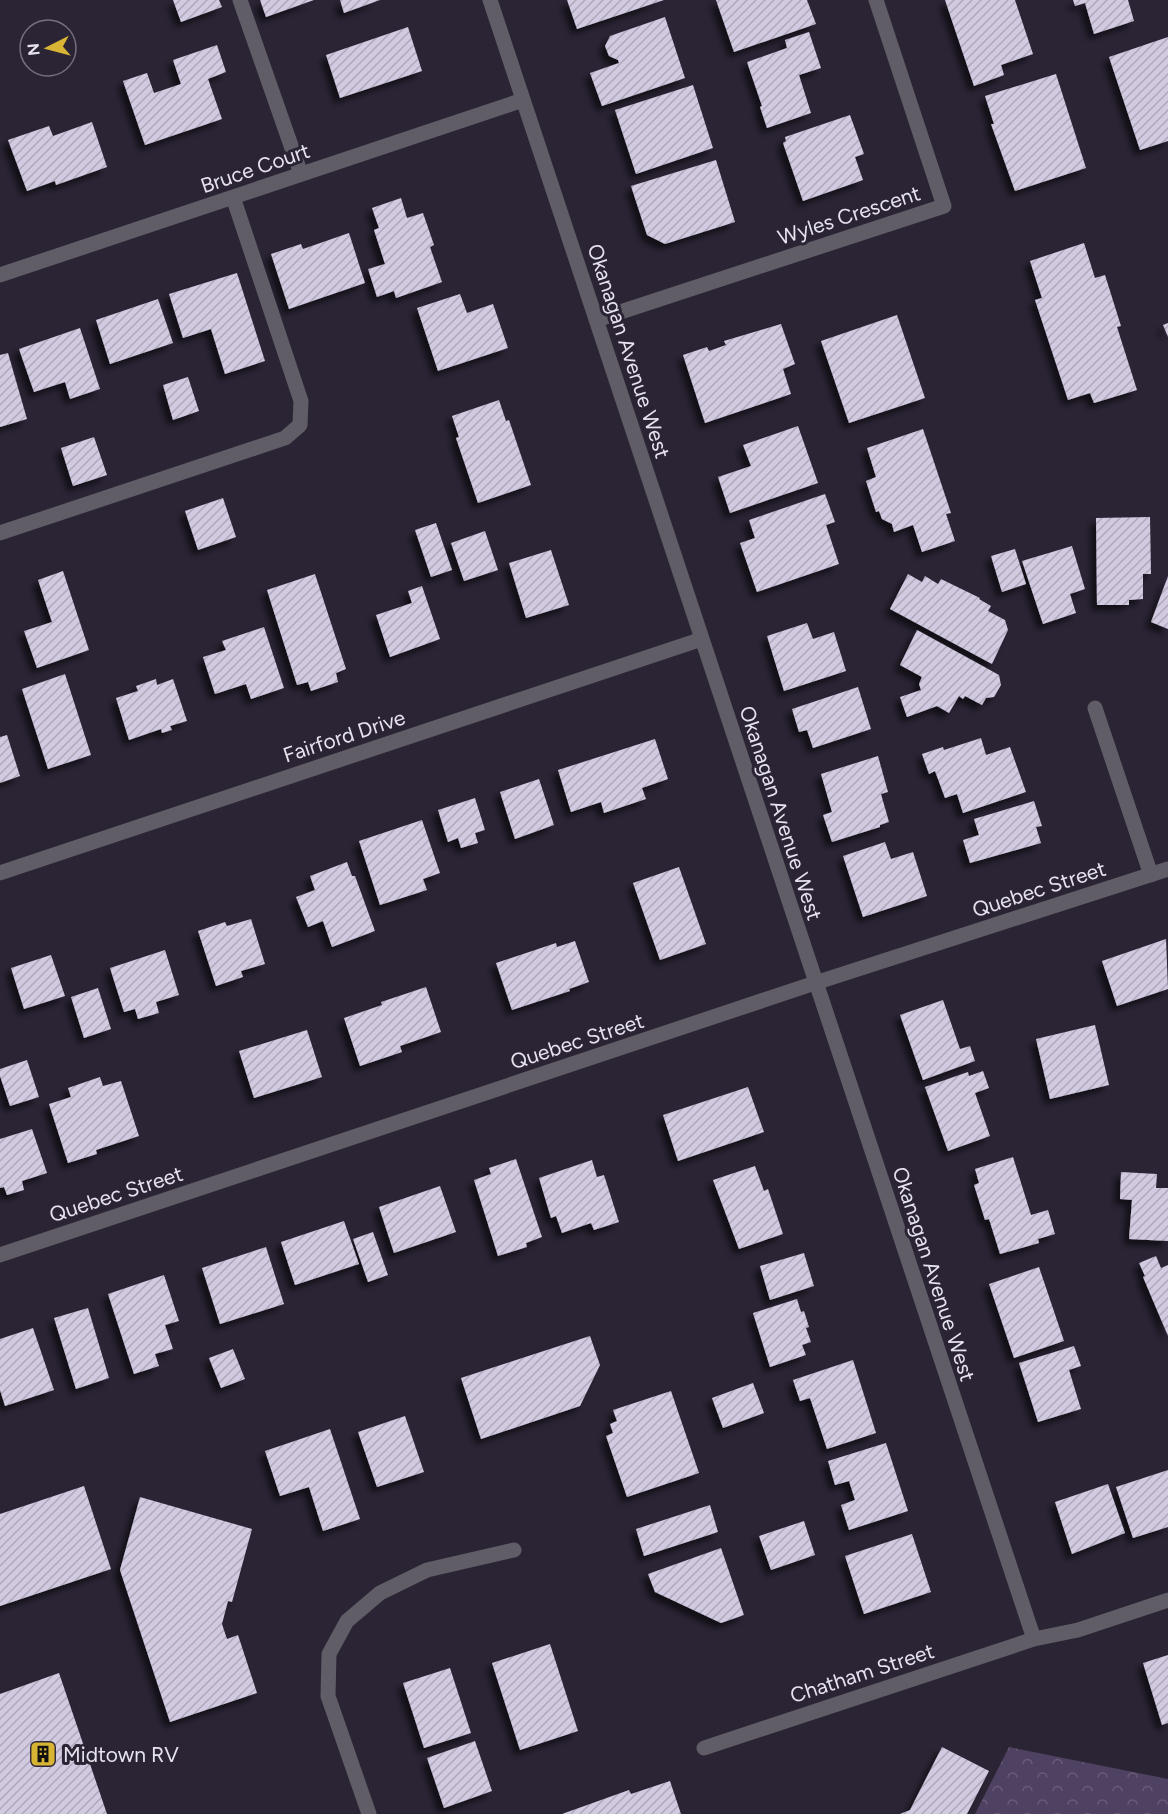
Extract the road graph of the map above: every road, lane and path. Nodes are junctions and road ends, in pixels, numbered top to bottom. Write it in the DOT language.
graph roads {
  1 [pos="240,0"];
  2 [pos="490,0"];
  3 [pos="876,0"];
  4 [pos="523,100"];
  5 [pos="301,174"];
  6 [pos="233,197"];
  7 [pos="0,275"];
  8 [pos="596,320"];
  9 [pos="0,533"];
  10 [pos="702,639"];
  11 [pos="1095,708"];
  12 [pos="1168,869"];
  13 [pos="0,873"];
  14 [pos="1151,875"];
  15 [pos="815,983"];
  16 [pos="0,1255"];
  17 [pos="514,1550"];
  18 [pos="1168,1600"];
  19 [pos="1034,1639"];
  20 [pos="704,1748"];
  21 [pos="369,1814"];
  1 -- 5 [label="street"];
  2 -- 4 [label="street, Okanagan Avenue West"];
  3 -- 8 [label="street, Wyles Crescent"];
  4 -- 5 [label="street, Bruce Court"];
  4 -- 8 [label="street, Okanagan Avenue West"];
  5 -- 6 [label="street, Bruce Court"];
  6 -- 7 [label="street, Bruce Court"];
  6 -- 9 [label="street"];
  8 -- 10 [label="street, Okanagan Avenue West"];
  10 -- 13 [label="street, Fairford Drive"];
  10 -- 15 [label="street, Okanagan Avenue West"];
  11 -- 14 [label="street"];
  12 -- 14 [label="street, Quebec Street"];
  14 -- 15 [label="street, Quebec Street"];
  15 -- 16 [label="street, Quebec Street"];
  15 -- 19 [label="street, Okanagan Avenue West"];
  17 -- 21 [label="street"];
  18 -- 19 [label="street, Chatham Street"];
  19 -- 20 [label="street, Chatham Street"];
}
